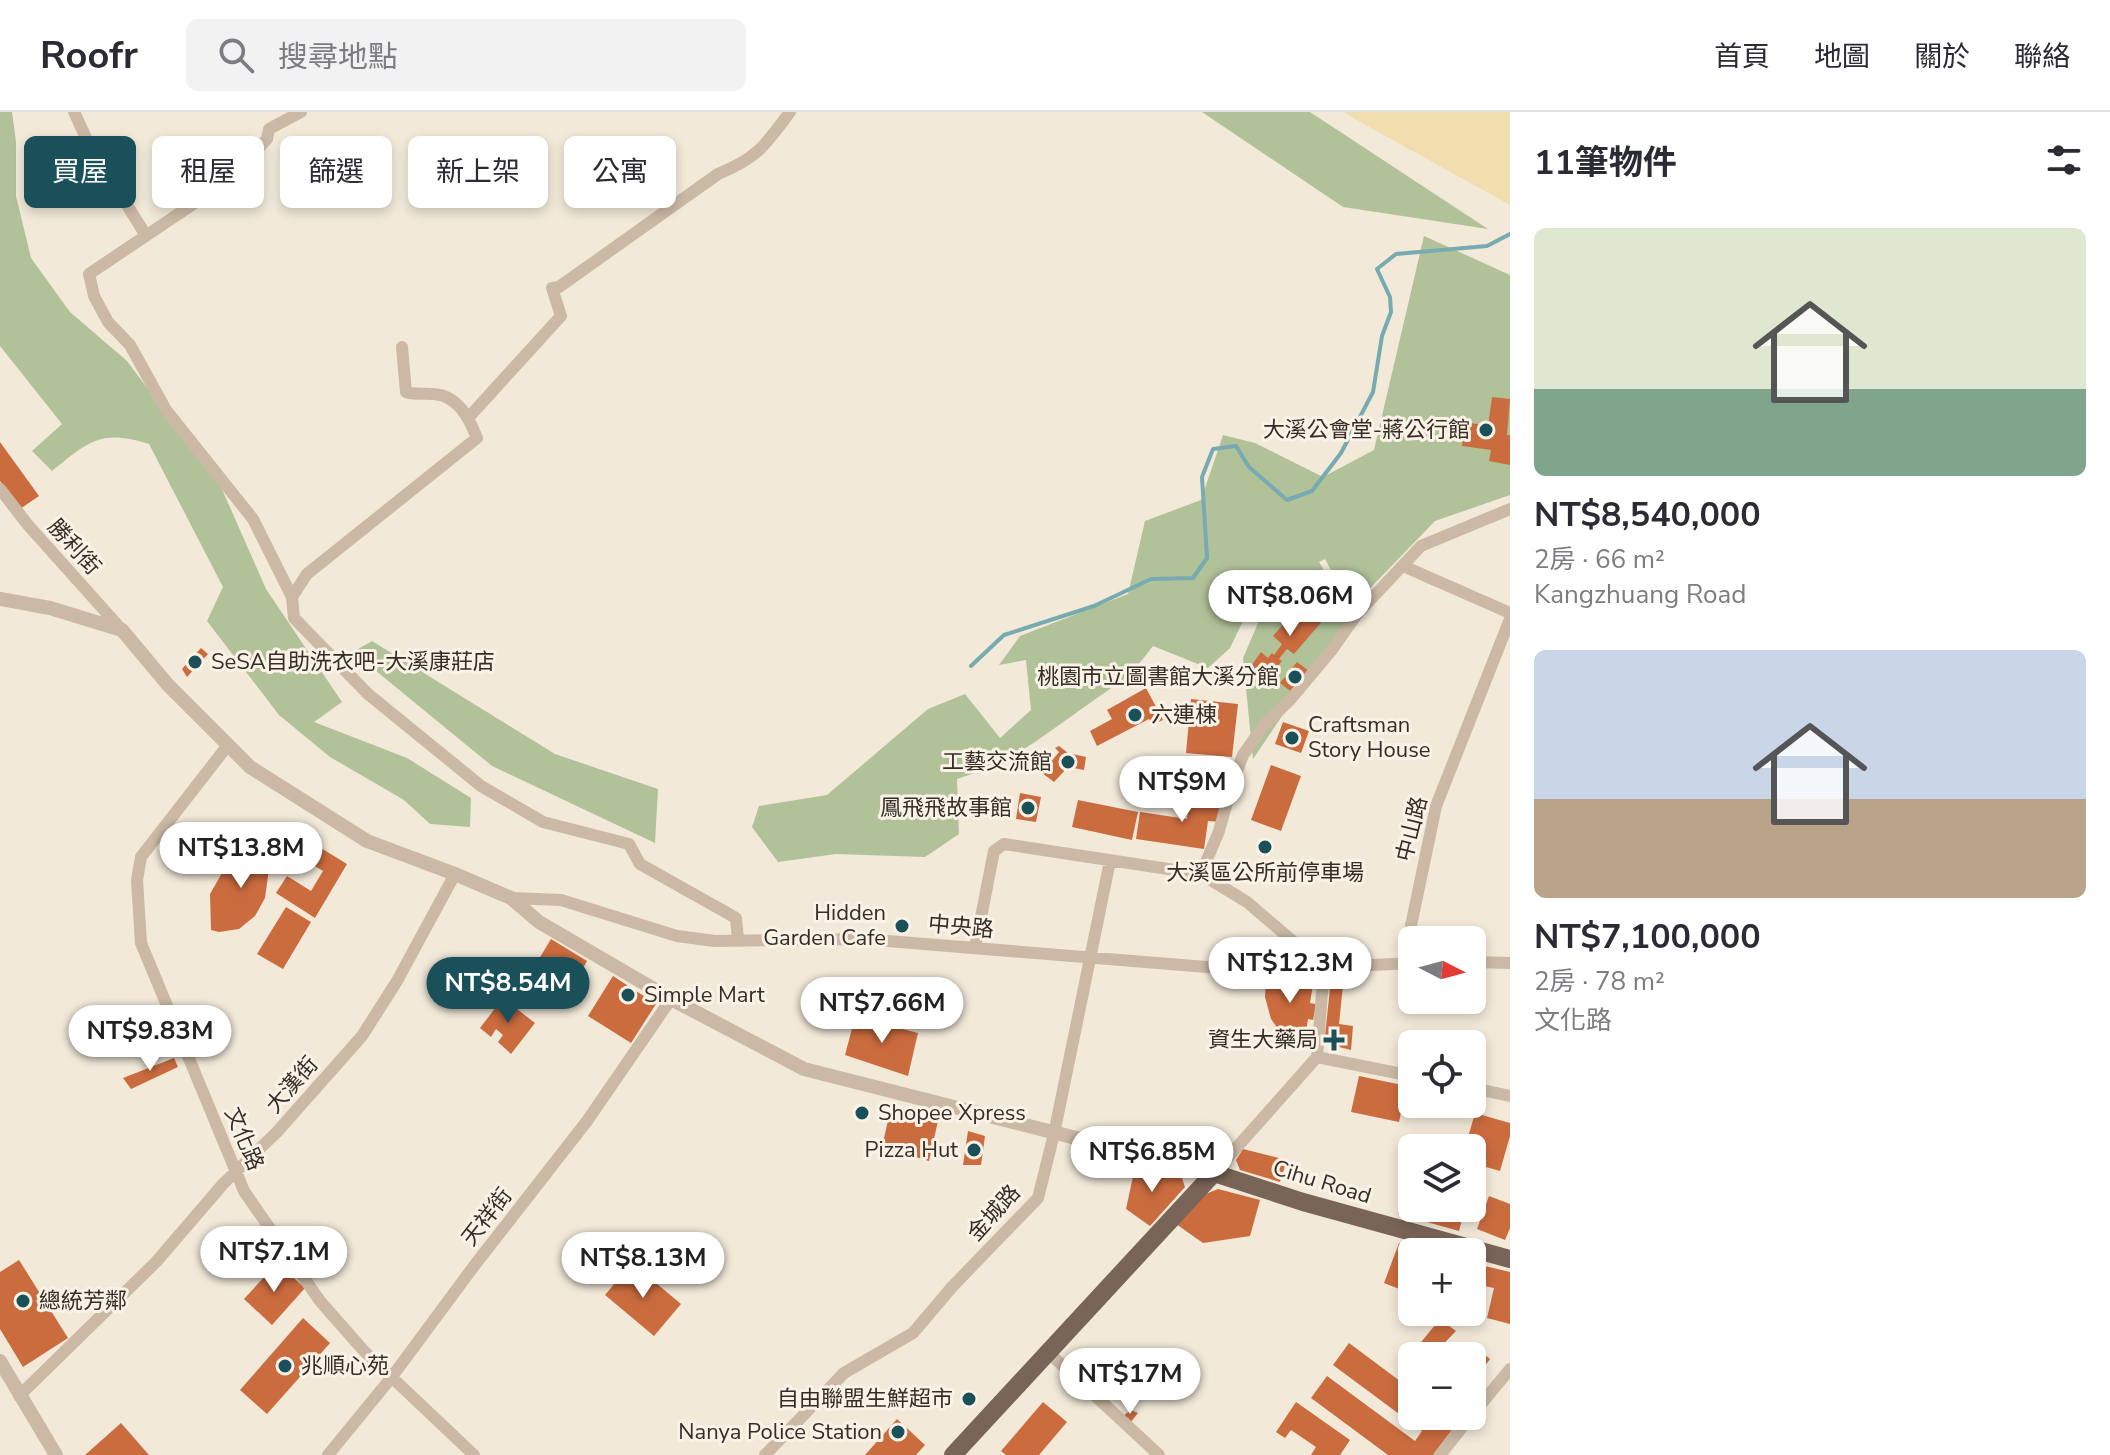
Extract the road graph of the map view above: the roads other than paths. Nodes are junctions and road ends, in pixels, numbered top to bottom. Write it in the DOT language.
graph roads {
  1 [pos="74,112"];
  2 [pos="301,112"];
  3 [pos="790,112"];
  4 [pos="145,234"];
  5 [pos="402,347"];
  6 [pos="469,417"];
  7 [pos="0,489"];
  8 [pos="1510,509"];
  9 [pos="1403,566"];
  10 [pos="292,597"];
  11 [pos="0,599"];
  12 [pos="1510,616"];
  13 [pos="122,630"];
  14 [pos="228,745"];
  15 [pos="1110,861"];
  16 [pos="455,874"];
  17 [pos="1201,874"];
  18 [pos="511,898"];
  19 [pos="1415,926"];
  20 [pos="738,940"];
  21 [pos="975,948"];
  22 [pos="1090,959"];
  23 [pos="1486,962"];
  24 [pos="1510,963"];
  25 [pos="1398,964"];
  26 [pos="1324,968"];
  27 [pos="671,999"];
  28 [pos="1317,1057"];
  29 [pos="1398,1073"];
  30 [pos="1486,1091"];
  31 [pos="1510,1096"];
  32 [pos="1054,1134"];
  33 [pos="236,1170"];
  34 [pos="1214,1173"];
  35 [pos="1510,1259"];
  36 [pos="1049,1353"];
  37 [pos="0,1361"];
  38 [pos="1510,1369"];
  39 [pos="391,1378"];
  40 [pos="19,1396"];
  41 [pos="1486,1397"];
  42 [pos="1459,1430"];
  43 [pos="56,1455"];
  44 [pos="328,1455"];
  45 [pos="474,1455"];
  46 [pos="765,1455"];
  47 [pos="953,1455"];
  48 [pos="1159,1455"];
  49 [pos="1440,1455"];
  1 -- 4 [label="street"];
  2 -- 4 [label="street"];
  3 -- 6 [label="street"];
  4 -- 10 [label="street"];
  5 -- 6 [label="street"];
  6 -- 10 [label="street"];
  7 -- 13 [label="street, 勝利街"];
  8 -- 9 [label="street"];
  9 -- 12 [label="street"];
  9 -- 17 [label="street"];
  10 -- 20 [label="street"];
  11 -- 13 [label="street"];
  12 -- 19 [label="street, 中山路"];
  13 -- 14 [label="street"];
  14 -- 16 [label="street"];
  14 -- 33 [label="street, 文化路"];
  15 -- 17 [label="street"];
  15 -- 21 [label="street"];
  15 -- 22 [label="street, 金城路"];
  16 -- 18 [label="street"];
  16 -- 33 [label="street, 大漢街"];
  17 -- 26 [label="street"];
  18 -- 20 [label="street, 中央路"];
  18 -- 27 [label="street"];
  20 -- 21 [label="street, 中央路"];
  21 -- 22 [label="street, 中央路"];
  22 -- 26 [label="street, 中央路"];
  22 -- 32 [label="street, 金城路"];
  23 -- 24 [label="street"];
  25 -- 26 [label="street, 中央路"];
  26 -- 28 [label="street"];
  27 -- 32 [label="street"];
  27 -- 39 [label="street, 天祥街"];
  28 -- 29 [label="street"];
  28 -- 34 [label="street"];
  30 -- 31 [label="street"];
  32 -- 34 [label="street"];
  32 -- 46 [label="street, 金城路"];
  33 -- 39 [label="street, 文化路"];
  33 -- 40 [label="street, 大漢街"];
  34 -- 35 [label="main road, Cihu Road"];
  34 -- 36 [label="main road"];
  36 -- 47 [label="main road"];
  36 -- 48 [label="street"];
  37 -- 40 [label="street"];
  38 -- 41 [label="street"];
  39 -- 44 [label="street, 天祥街"];
  39 -- 45 [label="street, 文化路"];
  40 -- 43 [label="street"];
  42 -- 49 [label="street"];
}
